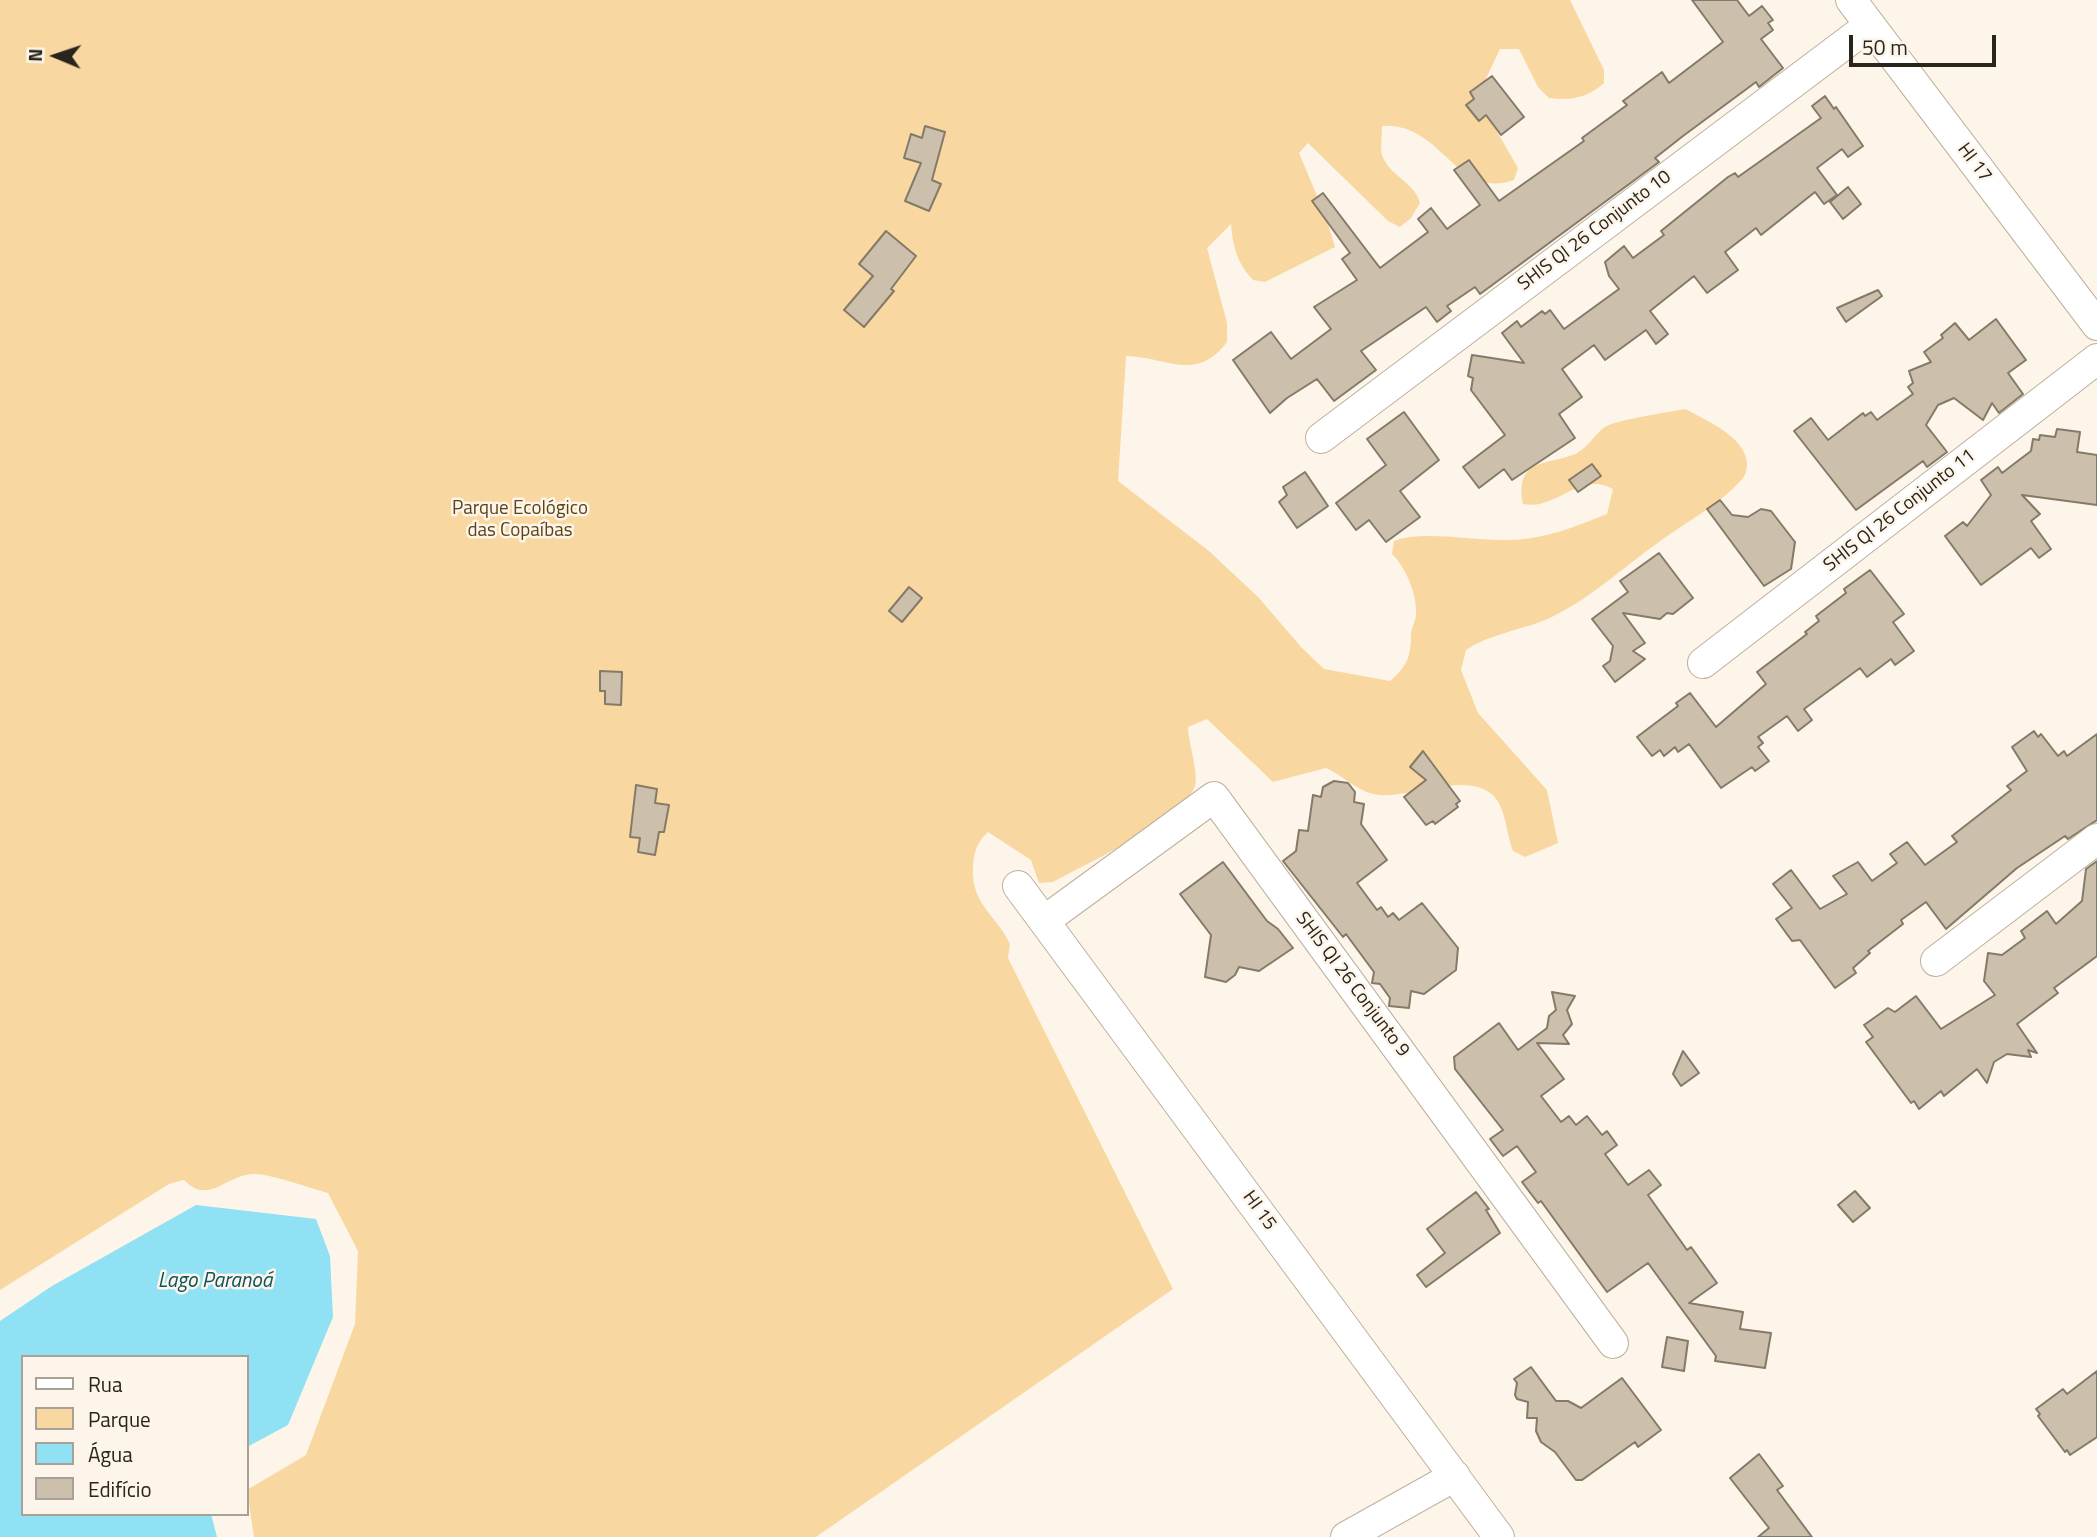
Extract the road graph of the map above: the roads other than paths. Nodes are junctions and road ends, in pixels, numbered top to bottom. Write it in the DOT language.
graph roads {
  1 [pos="1851,0"];
  2 [pos="1870,25"];
  3 [pos="2097,325"];
  4 [pos="2097,359"];
  5 [pos="1321,438"];
  6 [pos="1703,663"];
  7 [pos="2097,839"];
  8 [pos="1018,887"];
  9 [pos="1044,921"];
  10 [pos="1936,961"];
  11 [pos="1613,1343"];
  12 [pos="1455,1476"];
  13 [pos="1346,1537"];
  14 [pos="1499,1537"];
  1 -- 2 [label="street, HI 17"];
  2 -- 3 [label="street, HI 17"];
  2 -- 5 [label="street, SHIS QI 26 Conjunto 10"];
  4 -- 6 [label="street, SHIS QI 26 Conjunto 11"];
  7 -- 10 [label="street"];
  8 -- 9 [label="street, HI 15"];
  9 -- 11 [label="street, SHIS QI 26 Conjunto 9"];
  9 -- 12 [label="street, HI 15"];
  12 -- 13 [label="street"];
  12 -- 14 [label="street, HI 15"];
}
